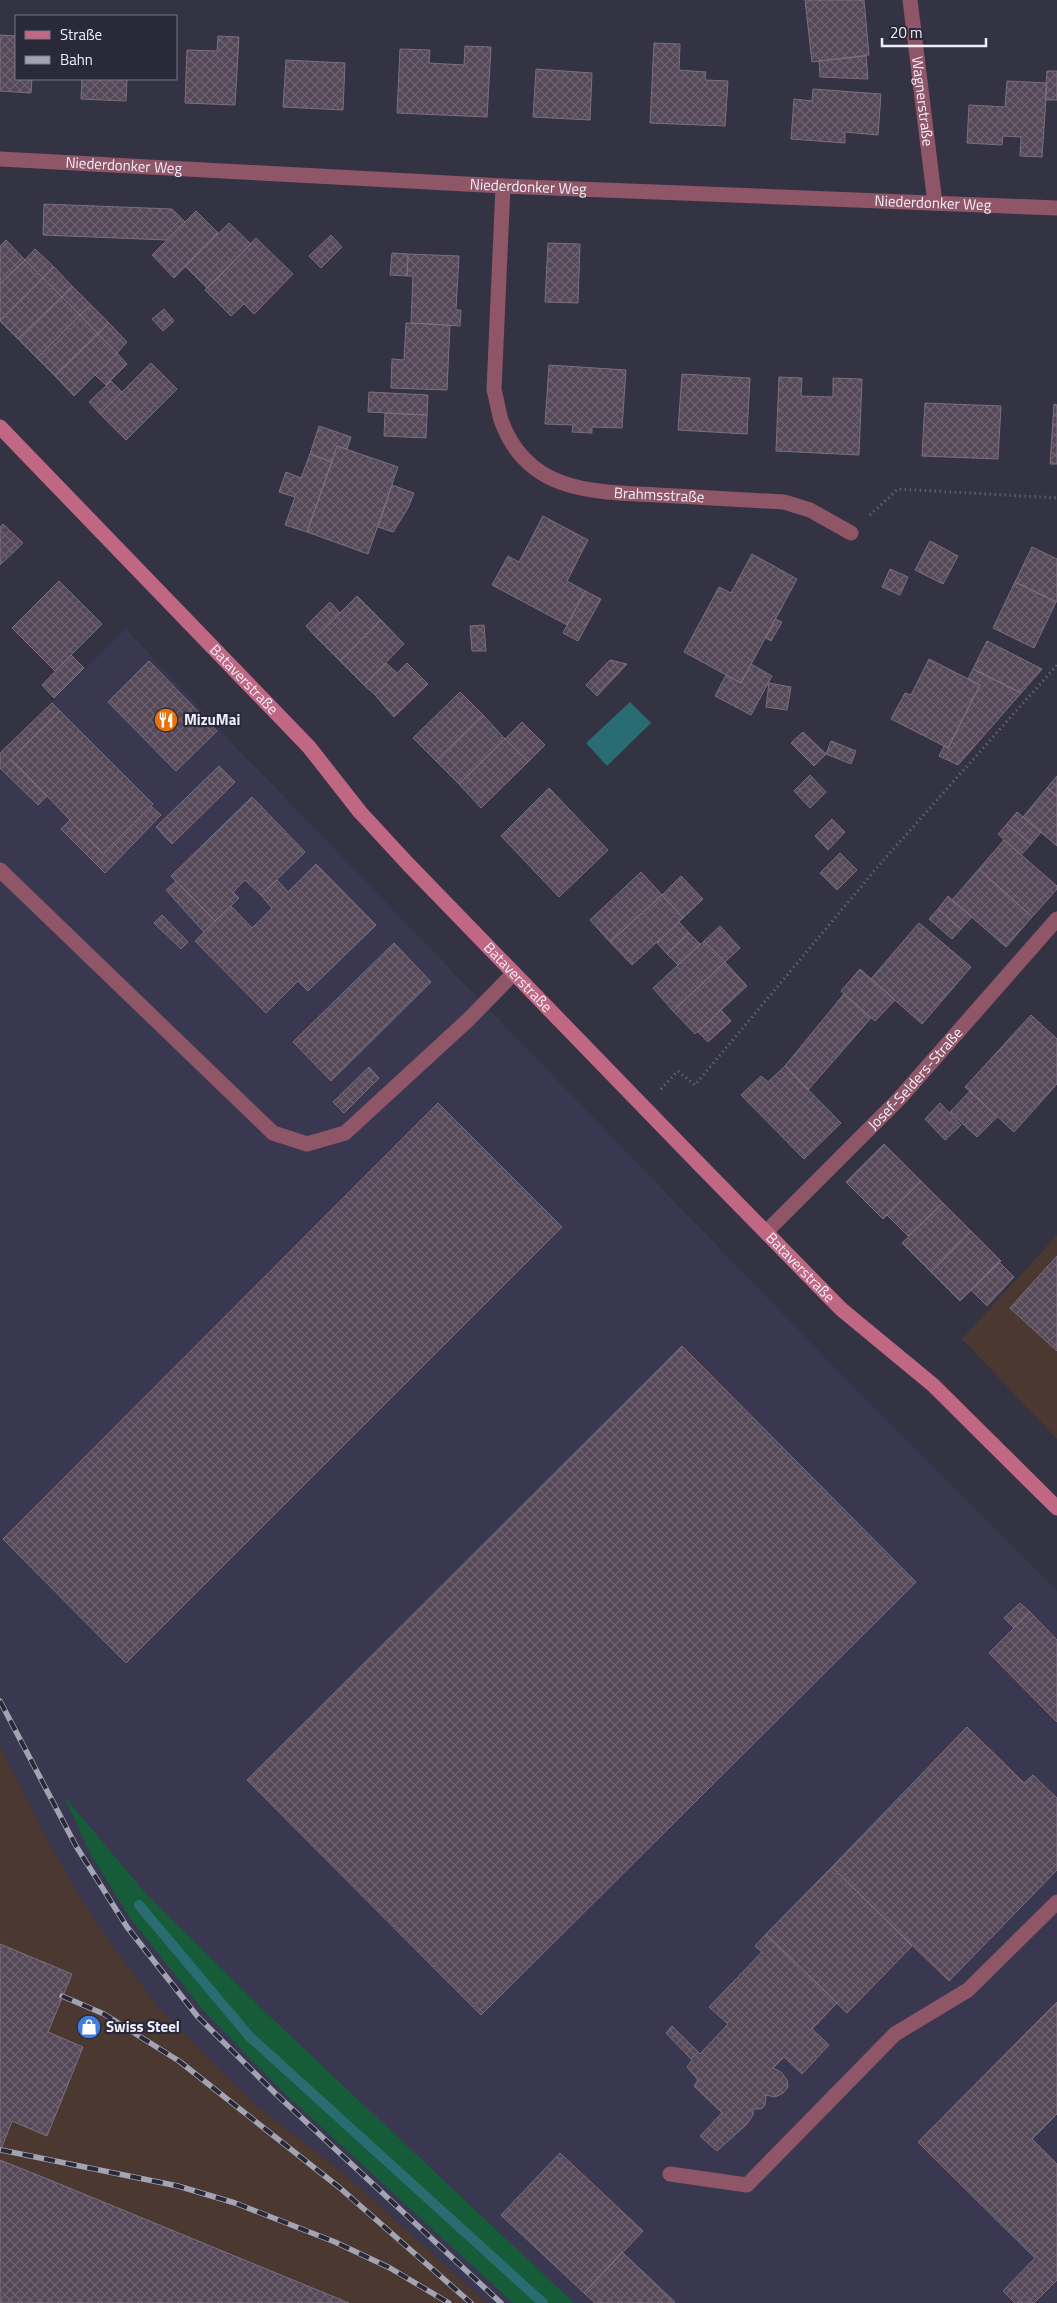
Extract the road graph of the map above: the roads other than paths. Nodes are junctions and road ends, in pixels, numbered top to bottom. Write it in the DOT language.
graph roads {
  1 [pos="910,0"];
  2 [pos="0,159"];
  3 [pos="503,186"];
  4 [pos="935,203"];
  5 [pos="1057,208"];
  6 [pos="0,428"];
  7 [pos="851,533"];
  8 [pos="0,870"];
  9 [pos="1057,919"];
  10 [pos="514,973"];
  11 [pos="766,1232"];
  12 [pos="1057,1508"];
  13 [pos="1057,1902"];
  14 [pos="670,2174"];
  1 -- 4 [label="street, Wagnerstraße"];
  2 -- 3 [label="street, Niederdonker Weg"];
  3 -- 4 [label="street, Niederdonker Weg"];
  3 -- 7 [label="street, Brahmsstraße"];
  4 -- 5 [label="street, Niederdonker Weg"];
  6 -- 10 [label="street, Bataverstraße"];
  8 -- 10 [label="street"];
  9 -- 11 [label="street, Josef-Selders-Straße"];
  10 -- 11 [label="street, Bataverstraße"];
  11 -- 12 [label="street, Bataverstraße"];
  13 -- 14 [label="street"];
}
